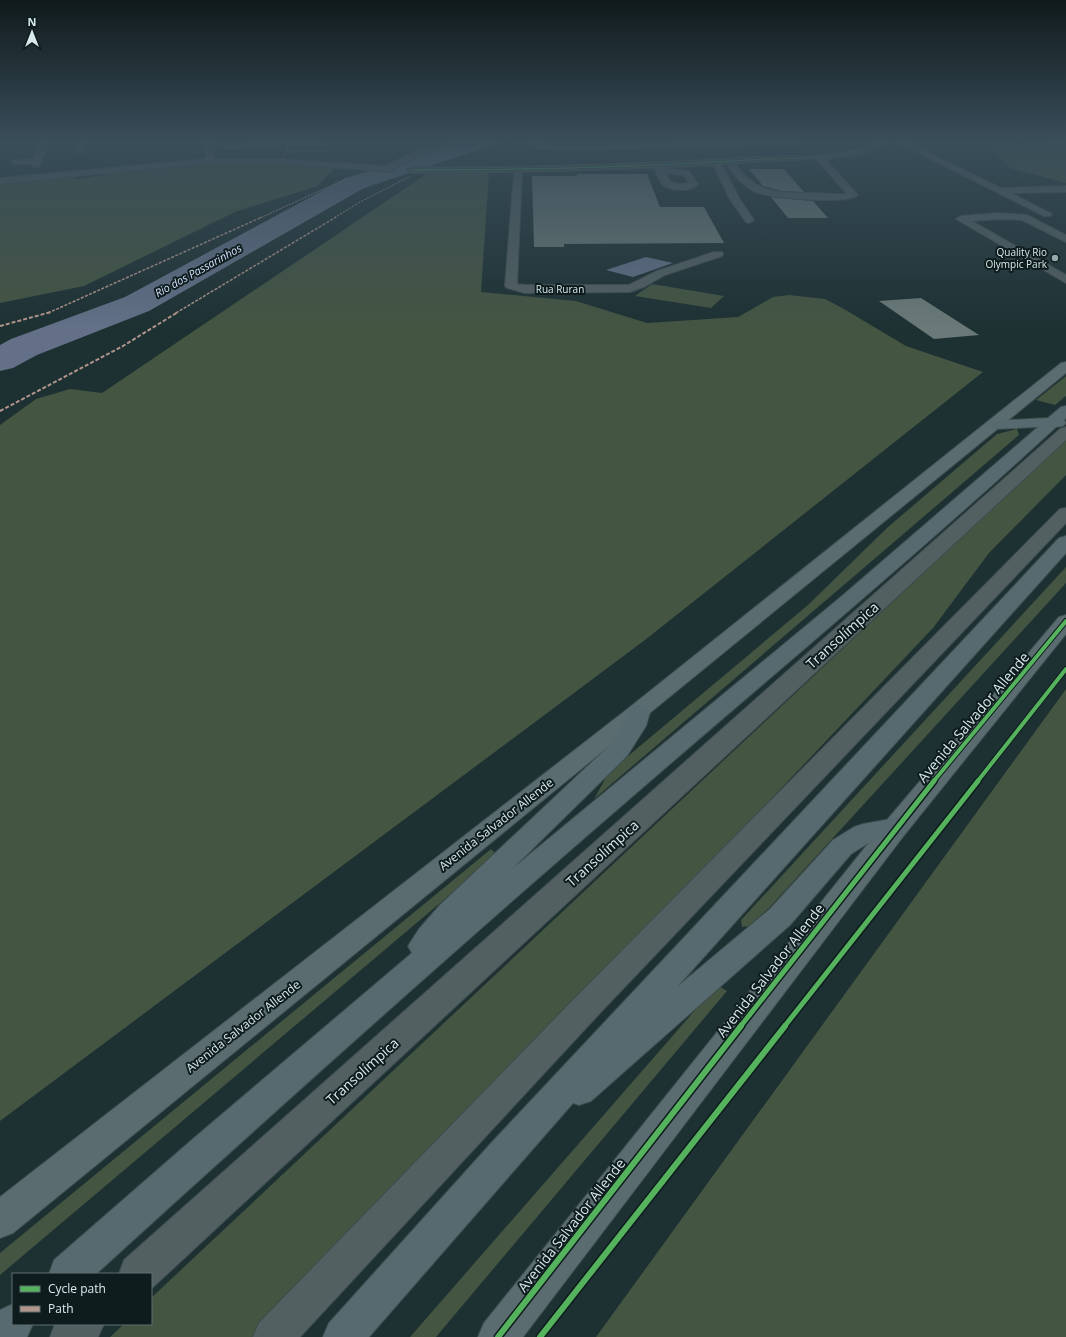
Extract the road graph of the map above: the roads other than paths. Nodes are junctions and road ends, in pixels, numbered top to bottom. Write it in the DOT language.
graph roads {
  1 [pos="516,204"];
  2 [pos="738,204"];
  3 [pos="1027,204"];
  4 [pos="1057,219"];
  5 [pos="749,220"];
  6 [pos="1066,239"];
  7 [pos="718,254"];
  8 [pos="1064,278"];
  9 [pos="1066,366"];
  10 [pos="1062,422"];
  11 [pos="995,424"];
  12 [pos="1066,513"];
  13 [pos="1066,542"];
  14 [pos="1066,621"];
  15 [pos="638,712"];
  16 [pos="896,827"];
  17 [pos="407,973"];
  18 [pos="505,1153"];
  19 [pos="0,1220"];
  20 [pos="69,1273"];
  21 [pos="139,1273"];
  22 [pos="12,1325"];
  23 [pos="83,1325"];
  24 [pos="0,1336"];
  25 [pos="70,1337"];
  26 [pos="273,1337"];
  27 [pos="343,1337"];
  28 [pos="498,1337"];
  1 -- 7 [label="street, Rua Ruran"];
  2 -- 5 [label="street"];
  3 -- 4 [label="street"];
  6 -- 8 [label="street"];
  9 -- 11 [label="main road, Avenida Salvador Allende"];
  10 -- 11 [label="highway"];
  10 -- 17 [label="highway"];
  10 -- 21 [label="street, Transolímpica"];
  11 -- 15 [label="main road, Avenida Salvador Allende"];
  12 -- 26 [label="street"];
  13 -- 18 [label="highway"];
  14 -- 16 [label="main road, Avenida Salvador Allende"];
  15 -- 17 [label="highway"];
  15 -- 19 [label="main road, Avenida Salvador Allende"];
  16 -- 18 [label="highway"];
  16 -- 28 [label="main road, Avenida Salvador Allende"];
  17 -- 20 [label="highway"];
  18 -- 27 [label="highway"];
  22 -- 24 [label="highway"];
  23 -- 25 [label="street"];
}
